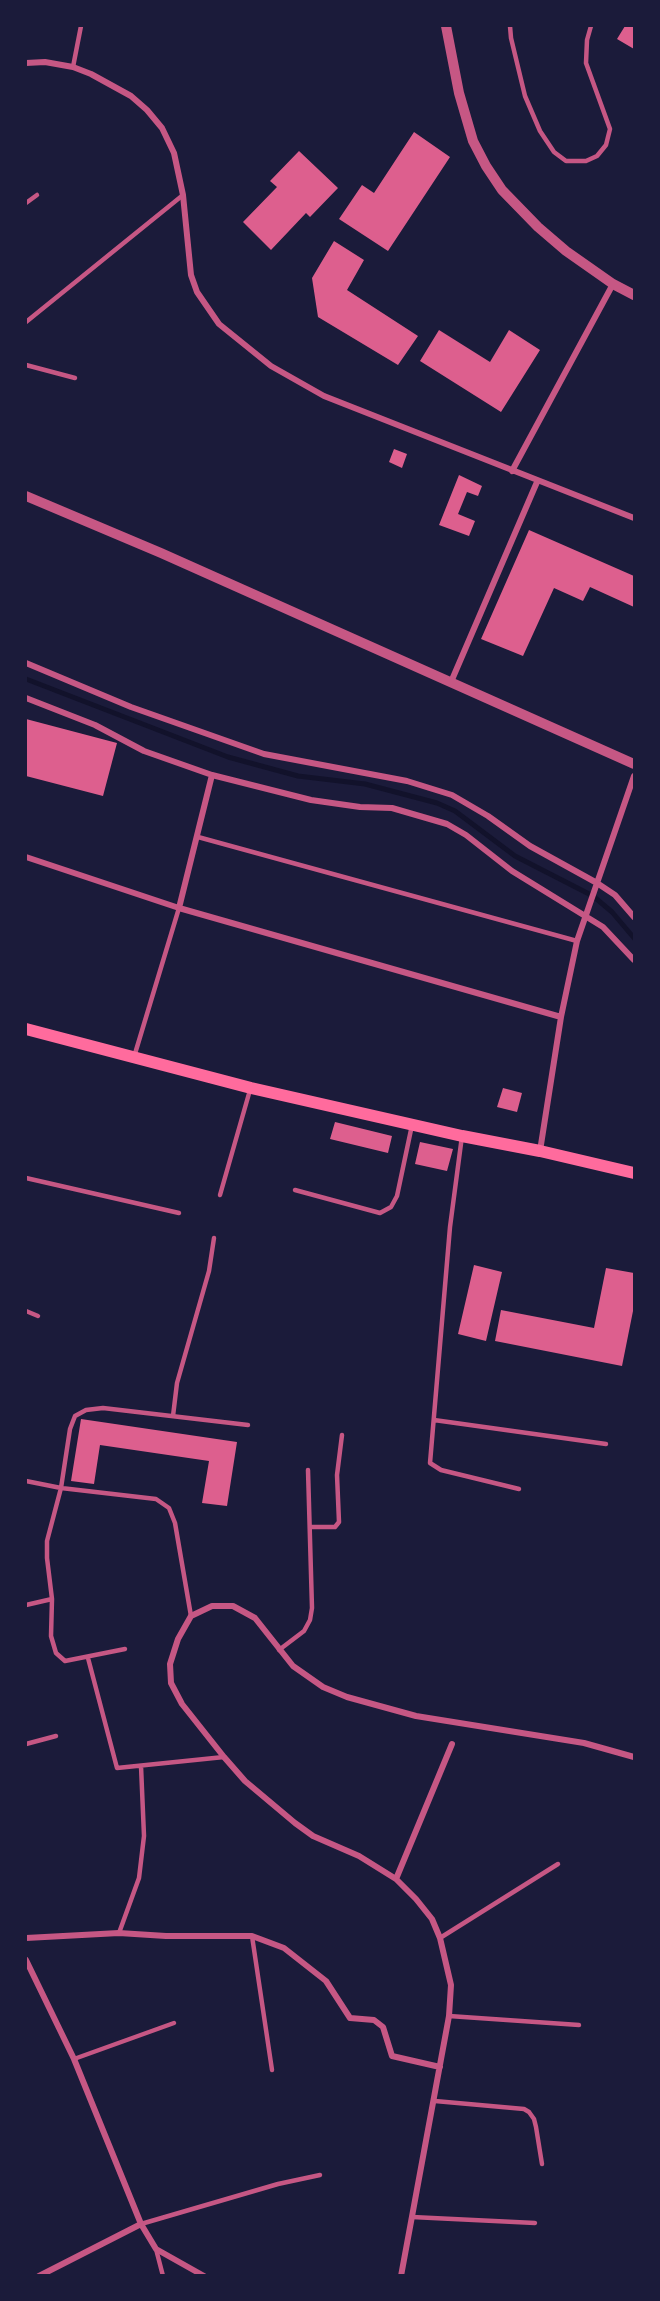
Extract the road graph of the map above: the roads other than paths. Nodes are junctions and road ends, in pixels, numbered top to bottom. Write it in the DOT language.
graph roads {
  1 [pos="81,26"];
  2 [pos="446,26"];
  3 [pos="510,26"];
  4 [pos="591,26"];
  5 [pos="26,63"];
  6 [pos="73,67"];
  7 [pos="37,195"];
  8 [pos="183,195"];
  9 [pos="26,203"];
  10 [pos="613,284"];
  11 [pos="634,295"];
  12 [pos="26,322"];
  13 [pos="26,365"];
  14 [pos="75,378"];
  15 [pos="512,471"];
  16 [pos="537,482"];
  17 [pos="26,496"];
  18 [pos="634,518"];
  19 [pos="26,663"];
  20 [pos="451,682"];
  21 [pos="26,698"];
  22 [pos="634,764"];
  23 [pos="212,775"];
  24 [pos="634,776"];
  25 [pos="198,837"];
  26 [pos="26,857"];
  27 [pos="597,883"];
  28 [pos="179,908"];
  29 [pos="586,914"];
  30 [pos="634,918"];
  31 [pos="578,941"];
  32 [pos="634,960"];
  33 [pos="561,1017"];
  34 [pos="26,1029"];
  35 [pos="134,1058"];
  36 [pos="251,1088"];
  37 [pos="412,1125"];
  38 [pos="462,1136"];
  39 [pos="540,1151"];
  40 [pos="634,1173"];
  41 [pos="26,1178"];
  42 [pos="295,1190"];
  43 [pos="220,1195"];
  44 [pos="179,1213"];
  45 [pos="214,1238"];
  46 [pos="26,1311"];
  47 [pos="38,1316"];
  48 [pos="173,1416"];
  49 [pos="434,1420"];
  50 [pos="248,1425"];
  51 [pos="342,1435"];
  52 [pos="606,1444"];
  53 [pos="308,1470"];
  54 [pos="26,1481"];
  55 [pos="61,1488"];
  56 [pos="519,1489"];
  57 [pos="310,1527"];
  58 [pos="52,1599"];
  59 [pos="26,1605"];
  60 [pos="191,1616"];
  61 [pos="125,1649"];
  62 [pos="279,1650"];
  63 [pos="88,1658"];
  64 [pos="56,1736"];
  65 [pos="26,1744"];
  66 [pos="452,1744"];
  67 [pos="224,1757"];
  68 [pos="634,1757"];
  69 [pos="141,1766"];
  70 [pos="558,1864"];
  71 [pos="396,1879"];
  72 [pos="119,1933"];
  73 [pos="252,1936"];
  74 [pos="26,1938"];
  75 [pos="440,1938"];
  76 [pos="26,1960"];
  77 [pos="449,2016"];
  78 [pos="174,2023"];
  79 [pos="579,2025"];
  80 [pos="74,2059"];
  81 [pos="440,2067"];
  82 [pos="272,2070"];
  83 [pos="435,2101"];
  84 [pos="542,2164"];
  85 [pos="320,2175"];
  86 [pos="412,2217"];
  87 [pos="536,2223"];
  88 [pos="141,2224"];
  89 [pos="156,2249"];
  90 [pos="39,2276"];
  91 [pos="163,2276"];
  92 [pos="204,2276"];
  93 [pos="402,2276"];
  1 -- 6 [label="lane"];
  2 -- 10 [label="street"];
  3 -- 4 [label="lane"];
  5 -- 6 [label="street"];
  6 -- 8 [label="street"];
  7 -- 9 [label="lane"];
  8 -- 12 [label="lane"];
  8 -- 15 [label="street"];
  10 -- 11 [label="street"];
  10 -- 15 [label="street"];
  13 -- 14 [label="lane"];
  15 -- 16 [label="street"];
  16 -- 18 [label="street"];
  16 -- 20 [label="street"];
  17 -- 20 [label="street"];
  19 -- 27 [label="street"];
  20 -- 22 [label="street"];
  21 -- 23 [label="street"];
  23 -- 25 [label="street"];
  23 -- 29 [label="street"];
  24 -- 27 [label="street"];
  25 -- 28 [label="street"];
  25 -- 31 [label="lane"];
  26 -- 28 [label="street"];
  27 -- 29 [label="street"];
  27 -- 30 [label="street"];
  28 -- 33 [label="street"];
  28 -- 35 [label="lane"];
  29 -- 31 [label="street"];
  29 -- 32 [label="street"];
  31 -- 33 [label="street"];
  33 -- 39 [label="street"];
  34 -- 35 [label="main road"];
  35 -- 36 [label="main road"];
  36 -- 37 [label="main road"];
  36 -- 43 [label="lane"];
  37 -- 38 [label="main road"];
  37 -- 42 [label="lane"];
  38 -- 39 [label="main road"];
  38 -- 49 [label="lane"];
  39 -- 40 [label="main road"];
  41 -- 44 [label="lane"];
  45 -- 48 [label="lane"];
  46 -- 47 [label="lane"];
  48 -- 50 [label="lane"];
  48 -- 55 [label="lane"];
  49 -- 52 [label="lane"];
  49 -- 56 [label="lane"];
  51 -- 57 [label="lane"];
  53 -- 57 [label="lane"];
  54 -- 55 [label="lane"];
  55 -- 58 [label="lane"];
  55 -- 60 [label="lane"];
  57 -- 62 [label="lane"];
  58 -- 59 [label="lane"];
  58 -- 63 [label="lane"];
  60 -- 62 [label="street"];
  60 -- 67 [label="street"];
  61 -- 63 [label="lane"];
  62 -- 68 [label="street"];
  63 -- 69 [label="lane"];
  64 -- 65 [label="lane"];
  66 -- 71 [label="street"];
  67 -- 69 [label="lane"];
  67 -- 71 [label="street"];
  69 -- 72 [label="lane"];
  70 -- 75 [label="lane"];
  71 -- 75 [label="street"];
  72 -- 73 [label="street"];
  72 -- 74 [label="street"];
  73 -- 81 [label="street"];
  73 -- 82 [label="lane"];
  75 -- 77 [label="street"];
  76 -- 80 [label="street"];
  77 -- 79 [label="lane"];
  77 -- 81 [label="street"];
  78 -- 80 [label="lane"];
  80 -- 88 [label="street"];
  81 -- 83 [label="street"];
  83 -- 84 [label="lane"];
  83 -- 86 [label="street"];
  85 -- 88 [label="lane"];
  86 -- 87 [label="lane"];
  86 -- 93 [label="street"];
  88 -- 89 [label="street"];
  88 -- 90 [label="street"];
  89 -- 91 [label="lane"];
  89 -- 92 [label="street"];
}
